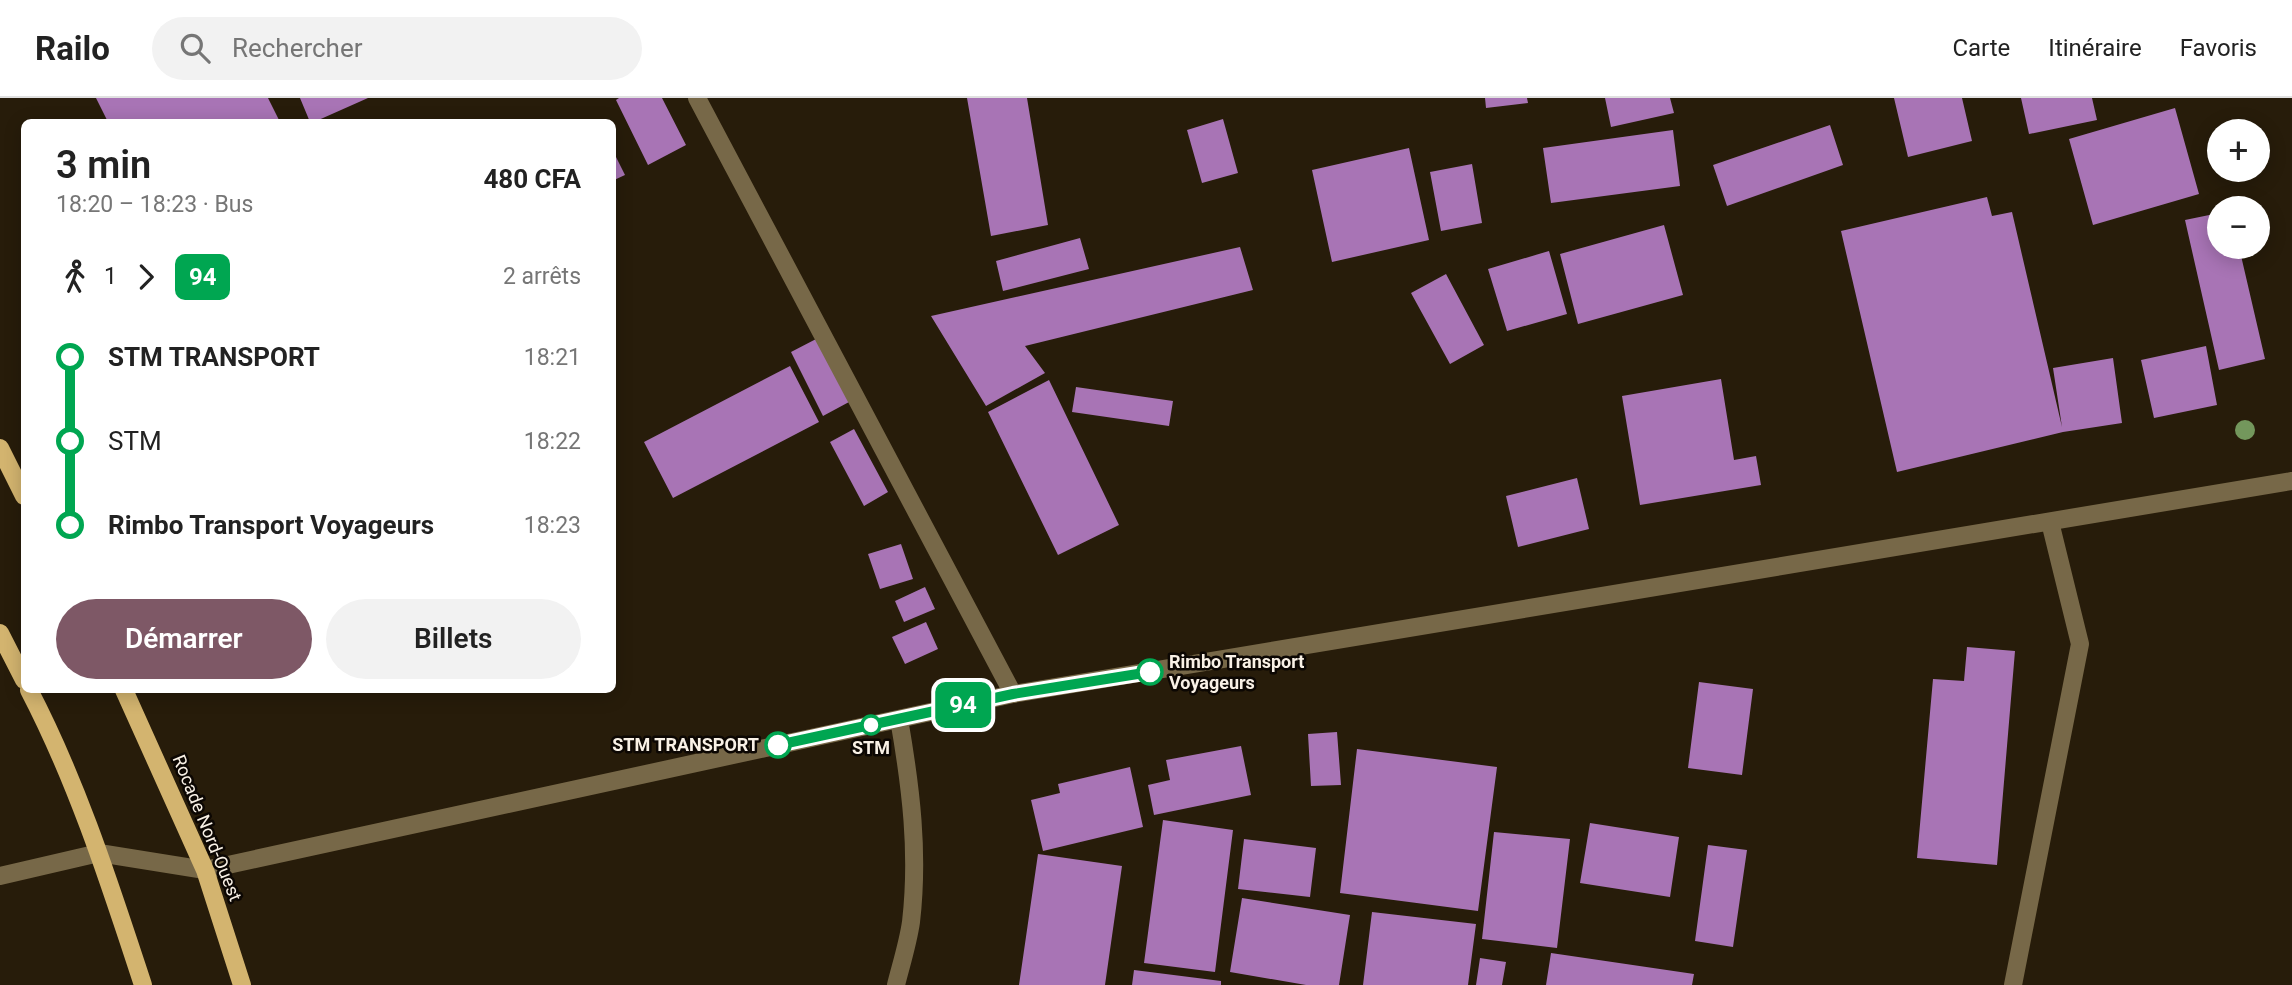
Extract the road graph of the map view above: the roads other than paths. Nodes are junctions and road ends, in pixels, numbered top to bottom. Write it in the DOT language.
graph roads {
  1 [pos="698,98"];
  2 [pos="0,448"];
  3 [pos="2292,481"];
  4 [pos="21,490"];
  5 [pos="2050,522"];
  6 [pos="0,633"];
  7 [pos="21,674"];
  8 [pos="31,693"];
  9 [pos="125,693"];
  10 [pos="1013,694"];
  11 [pos="899,719"];
  12 [pos="99,853"];
  13 [pos="205,870"];
  14 [pos="0,876"];
  15 [pos="143,985"];
  16 [pos="242,985"];
  17 [pos="895,985"];
  18 [pos="2013,985"];
  1 -- 10 [label="street"];
  2 -- 4 [label="main road"];
  3 -- 5 [label="street"];
  5 -- 10 [label="street"];
  5 -- 18 [label="street"];
  6 -- 7 [label="main road"];
  8 -- 12 [label="main road"];
  9 -- 13 [label="main road, Rocade Nord-Ouest"];
  10 -- 11 [label="street"];
  11 -- 13 [label="street"];
  11 -- 17 [label="street"];
  12 -- 13 [label="street"];
  12 -- 14 [label="street"];
  12 -- 15 [label="main road"];
  13 -- 16 [label="main road, Rocade Nord-Ouest"];
}
